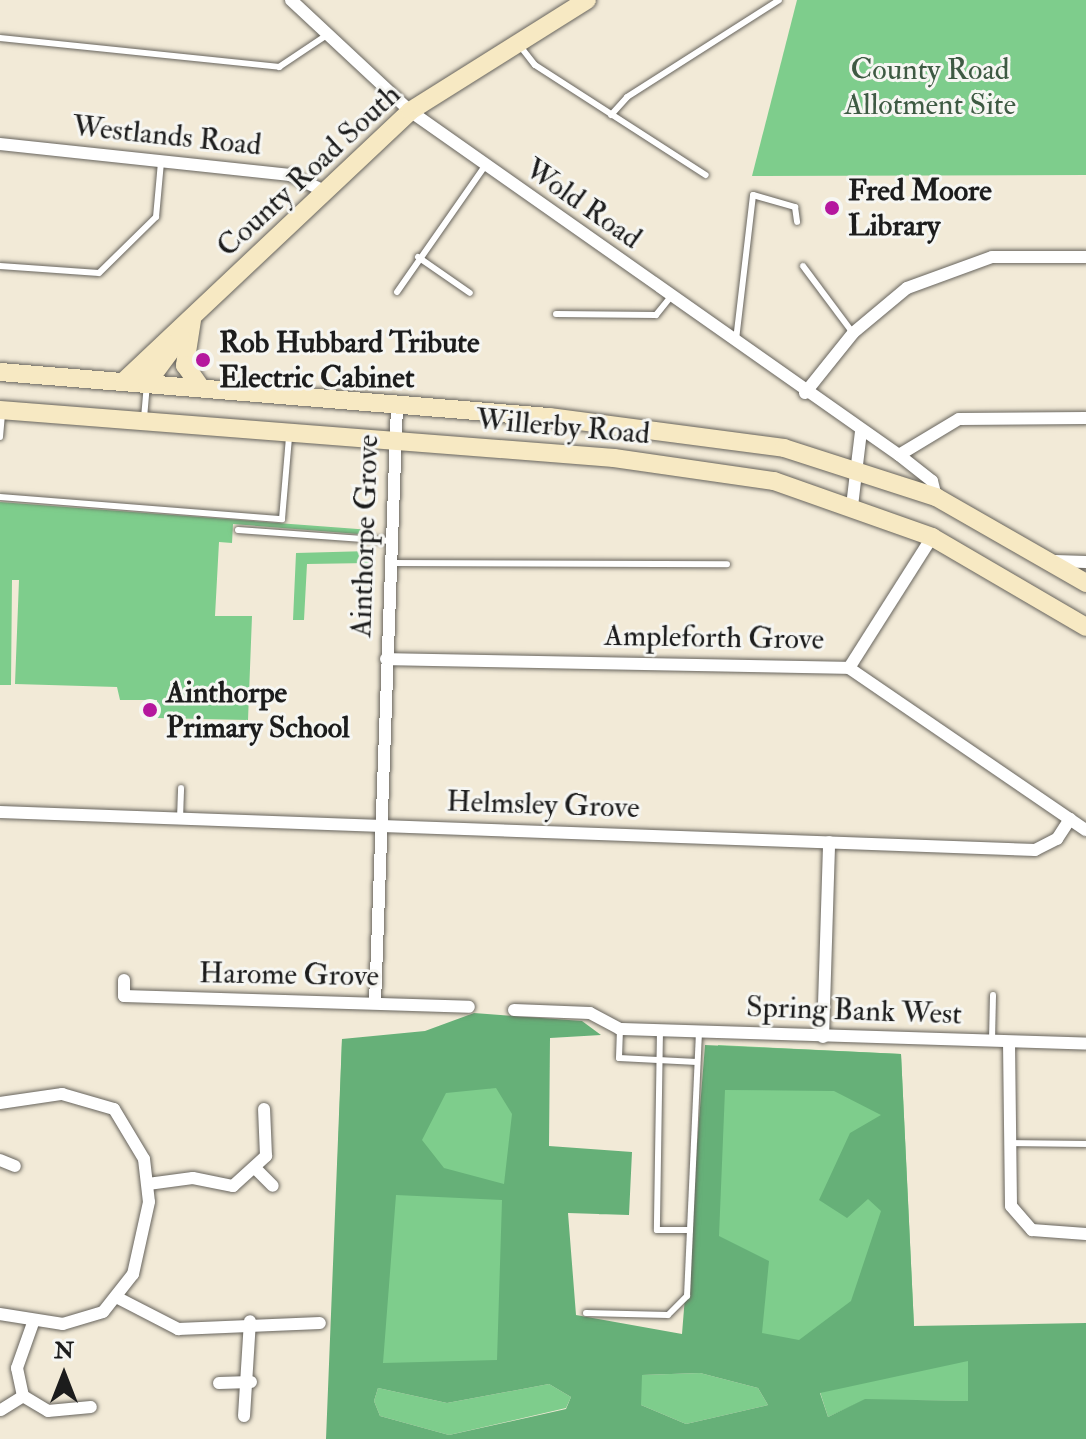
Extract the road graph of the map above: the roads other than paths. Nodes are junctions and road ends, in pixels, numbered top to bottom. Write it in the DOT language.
graph roads {
  1 [pos="291,0"];
  2 [pos="587,0"];
  3 [pos="779,0"];
  4 [pos="327,35"];
  5 [pos="0,38"];
  6 [pos="518,43"];
  7 [pos="410,111"];
  8 [pos="611,115"];
  9 [pos="0,144"];
  10 [pos="161,162"];
  11 [pos="485,166"];
  12 [pos="706,175"];
  13 [pos="325,191"];
  14 [pos="797,222"];
  15 [pos="418,257"];
  16 [pos="1086,257"];
  17 [pos="0,266"];
  18 [pos="803,266"];
  19 [pos="397,292"];
  20 [pos="470,293"];
  21 [pos="670,298"];
  22 [pos="196,314"];
  23 [pos="556,314"];
  24 [pos="185,332"];
  25 [pos="853,333"];
  26 [pos="736,344"];
  27 [pos="0,372"];
  28 [pos="125,380"];
  29 [pos="147,383"];
  30 [pos="201,388"];
  31 [pos="805,393"];
  32 [pos="397,406"];
  33 [pos="1,410"];
  34 [pos="1086,418"];
  35 [pos="144,422"];
  36 [pos="861,432"];
  37 [pos="289,433"];
  38 [pos="0,437"];
  39 [pos="394,442"];
  40 [pos="899,455"];
  41 [pos="858,469"];
  42 [pos="0,497"];
  43 [pos="936,497"];
  44 [pos="852,506"];
  45 [pos="238,530"];
  46 [pos="932,537"];
  47 [pos="391,541"];
  48 [pos="1055,561"];
  49 [pos="1086,562"];
  50 [pos="390,563"];
  51 [pos="727,564"];
  52 [pos="1086,583"];
  53 [pos="1086,627"];
  54 [pos="386,659"];
  55 [pos="849,668"];
  56 [pos="181,788"];
  57 [pos="0,812"];
  58 [pos="180,819"];
  59 [pos="1070,819"];
  60 [pos="380,825"];
  61 [pos="1086,830"];
  62 [pos="829,842"];
  63 [pos="124,980"];
  64 [pos="993,995"];
  65 [pos="375,1003"];
  66 [pos="469,1007"];
  67 [pos="514,1010"];
  68 [pos="620,1029"];
  69 [pos="660,1030"];
  70 [pos="699,1032"];
  71 [pos="823,1037"];
  72 [pos="992,1041"];
  73 [pos="1009,1042"];
  74 [pos="1086,1044"];
  75 [pos="662,1060"];
  76 [pos="697,1062"];
  77 [pos="0,1103"];
  78 [pos="264,1109"];
  79 [pos="1008,1143"];
  80 [pos="1086,1144"];
  81 [pos="0,1160"];
  82 [pos="15,1166"];
  83 [pos="255,1168"];
  84 [pos="148,1184"];
  85 [pos="273,1186"];
  86 [pos="690,1230"];
  87 [pos="1086,1234"];
  88 [pos="118,1298"];
  89 [pos="586,1313"];
  90 [pos="0,1314"];
  91 [pos="34,1320"];
  92 [pos="250,1321"];
  93 [pos="320,1323"];
  94 [pos="251,1382"];
  95 [pos="219,1383"];
  96 [pos="23,1396"];
  97 [pos="91,1407"];
  98 [pos="1,1410"];
  99 [pos="244,1416"];
  1 -- 4 [label="street, Wold Road"];
  2 -- 6 [label="street, County Road South"];
  3 -- 8 [label="lane"];
  4 -- 5 [label="lane"];
  4 -- 7 [label="street, Wold Road"];
  6 -- 7 [label="street, County Road South"];
  6 -- 8 [label="lane"];
  7 -- 11 [label="street, Wold Road"];
  7 -- 13 [label="street, County Road South"];
  8 -- 12 [label="lane"];
  9 -- 10 [label="street, Westlands Road"];
  10 -- 13 [label="street, Westlands Road"];
  10 -- 17 [label="lane"];
  11 -- 15 [label="lane"];
  11 -- 21 [label="street, Wold Road"];
  13 -- 22 [label="street, County Road South"];
  14 -- 26 [label="lane"];
  15 -- 19 [label="lane"];
  15 -- 20 [label="lane"];
  16 -- 25 [label="street"];
  18 -- 25 [label="lane"];
  21 -- 23 [label="lane"];
  21 -- 26 [label="street, Wold Road"];
  22 -- 24 [label="street, County Road South"];
  22 -- 28 [label="street, County Road South"];
  24 -- 29 [label="street, County Road South"];
  24 -- 30 [label="street"];
  25 -- 31 [label="street"];
  26 -- 31 [label="street, Wold Road"];
  27 -- 28 [label="street, Willerby Road"];
  28 -- 29 [label="street, Willerby Road"];
  29 -- 30 [label="street, Willerby Road"];
  29 -- 35 [label="lane"];
  30 -- 32 [label="street, Willerby Road"];
  31 -- 36 [label="street, Wold Road"];
  32 -- 39 [label="street, Ainthorpe Grove"];
  32 -- 41 [label="street, Willerby Road"];
  33 -- 35 [label="street, Willerby Road"];
  33 -- 38 [label="lane"];
  34 -- 40 [label="street"];
  35 -- 37 [label="street, Willerby Road"];
  36 -- 40 [label="street, Wold Road"];
  36 -- 41 [label="street"];
  37 -- 39 [label="street, Willerby Road"];
  37 -- 42 [label="lane"];
  39 -- 44 [label="street, Willerby Road"];
  39 -- 47 [label="street, Ainthorpe Grove"];
  40 -- 43 [label="street, Wold Road"];
  41 -- 43 [label="street, Willerby Road"];
  41 -- 44 [label="street"];
  43 -- 48 [label="street, Willerby Road"];
  44 -- 46 [label="street, Willerby Road"];
  45 -- 47 [label="lane"];
  46 -- 53 [label="street, Willerby Road"];
  46 -- 55 [label="street"];
  47 -- 50 [label="street, Ainthorpe Grove"];
  48 -- 49 [label="street"];
  48 -- 52 [label="street, Willerby Road"];
  50 -- 51 [label="lane"];
  50 -- 54 [label="street, Ainthorpe Grove"];
  54 -- 55 [label="street, Ampleforth Grove"];
  54 -- 60 [label="street, Ainthorpe Grove"];
  55 -- 59 [label="street, Ampleforth Grove"];
  56 -- 58 [label="lane"];
  57 -- 58 [label="street, Helmsley Grove"];
  58 -- 60 [label="street, Helmsley Grove"];
  59 -- 61 [label="street, Ampleforth Grove"];
  59 -- 62 [label="street, Helmsley Grove"];
  60 -- 62 [label="street, Helmsley Grove"];
  60 -- 65 [label="street, Ainthorpe Grove"];
  62 -- 71 [label="street"];
  63 -- 65 [label="street, Harome Grove"];
  64 -- 72 [label="lane"];
  65 -- 66 [label="street, Harome Grove"];
  67 -- 68 [label="street"];
  68 -- 69 [label="street, Spring Bank West"];
  68 -- 75 [label="lane"];
  69 -- 70 [label="street, Spring Bank West"];
  69 -- 75 [label="lane"];
  70 -- 71 [label="street, Spring Bank West"];
  70 -- 76 [label="lane"];
  71 -- 72 [label="street, Spring Bank West"];
  72 -- 73 [label="street, Spring Bank West"];
  73 -- 74 [label="street, Spring Bank West"];
  73 -- 79 [label="street"];
  75 -- 76 [label="lane"];
  75 -- 86 [label="lane"];
  76 -- 86 [label="lane"];
  77 -- 84 [label="street"];
  78 -- 83 [label="street"];
  79 -- 80 [label="lane"];
  79 -- 87 [label="street"];
  81 -- 82 [label="street"];
  83 -- 84 [label="street"];
  83 -- 85 [label="street"];
  84 -- 88 [label="street"];
  86 -- 89 [label="lane"];
  88 -- 91 [label="street"];
  88 -- 92 [label="street"];
  90 -- 91 [label="street"];
  91 -- 96 [label="street"];
  92 -- 93 [label="street"];
  92 -- 94 [label="street"];
  94 -- 95 [label="street"];
  94 -- 99 [label="street"];
  96 -- 97 [label="street"];
  96 -- 98 [label="street"];
}
